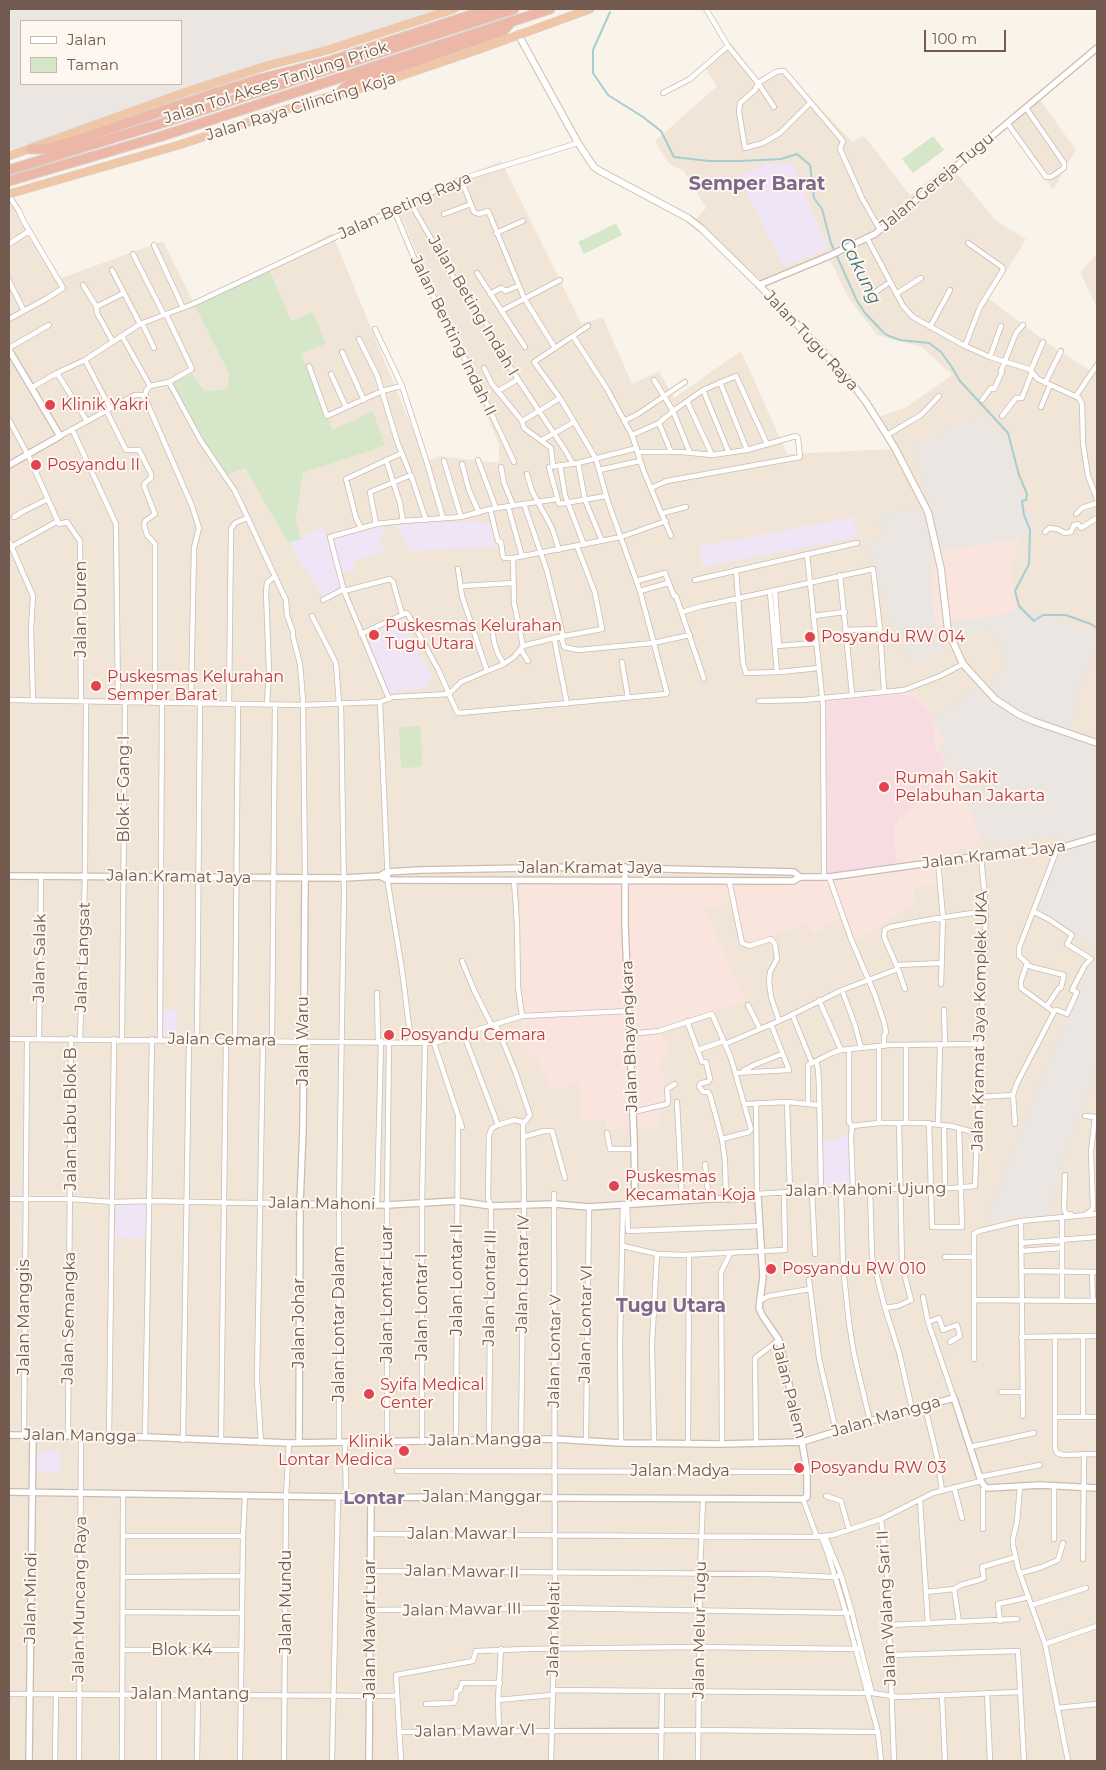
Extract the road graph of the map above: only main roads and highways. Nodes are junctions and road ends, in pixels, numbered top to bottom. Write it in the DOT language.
graph roads {
  1 [pos="454,9"];
  2 [pos="490,9"];
  3 [pos="514,9"];
  4 [pos="550,9"];
  5 [pos="590,9"];
  6 [pos="512,22"];
  7 [pos="518,34"];
  8 [pos="340,94"];
  9 [pos="31,150"];
  10 [pos="9,156"];
  11 [pos="9,170"];
  12 [pos="9,181"];
  13 [pos="9,195"];
  14 [pos="1097,743"];
  1 -- 9 [label="highway"];
  2 -- 9 [label="highway"];
  3 -- 11 [label="highway, Jalan Tol Akses Tanjung Priok"];
  4 -- 6 [label="highway, Jalan Tol Akses Tanjung Priok"];
  5 -- 7 [label="highway, Jalan Raya Cilincing Koja"];
  6 -- 8 [label="highway"];
  6 -- 12 [label="highway, Jalan Tol Akses Tanjung Priok"];
  7 -- 8 [label="highway, Jalan Raya Cilincing Koja"];
  7 -- 14 [label="main road, Jalan Tugu Raya"];
  8 -- 13 [label="highway, Jalan Raya Cilincing Koja"];
  9 -- 10 [label="highway"];
}
